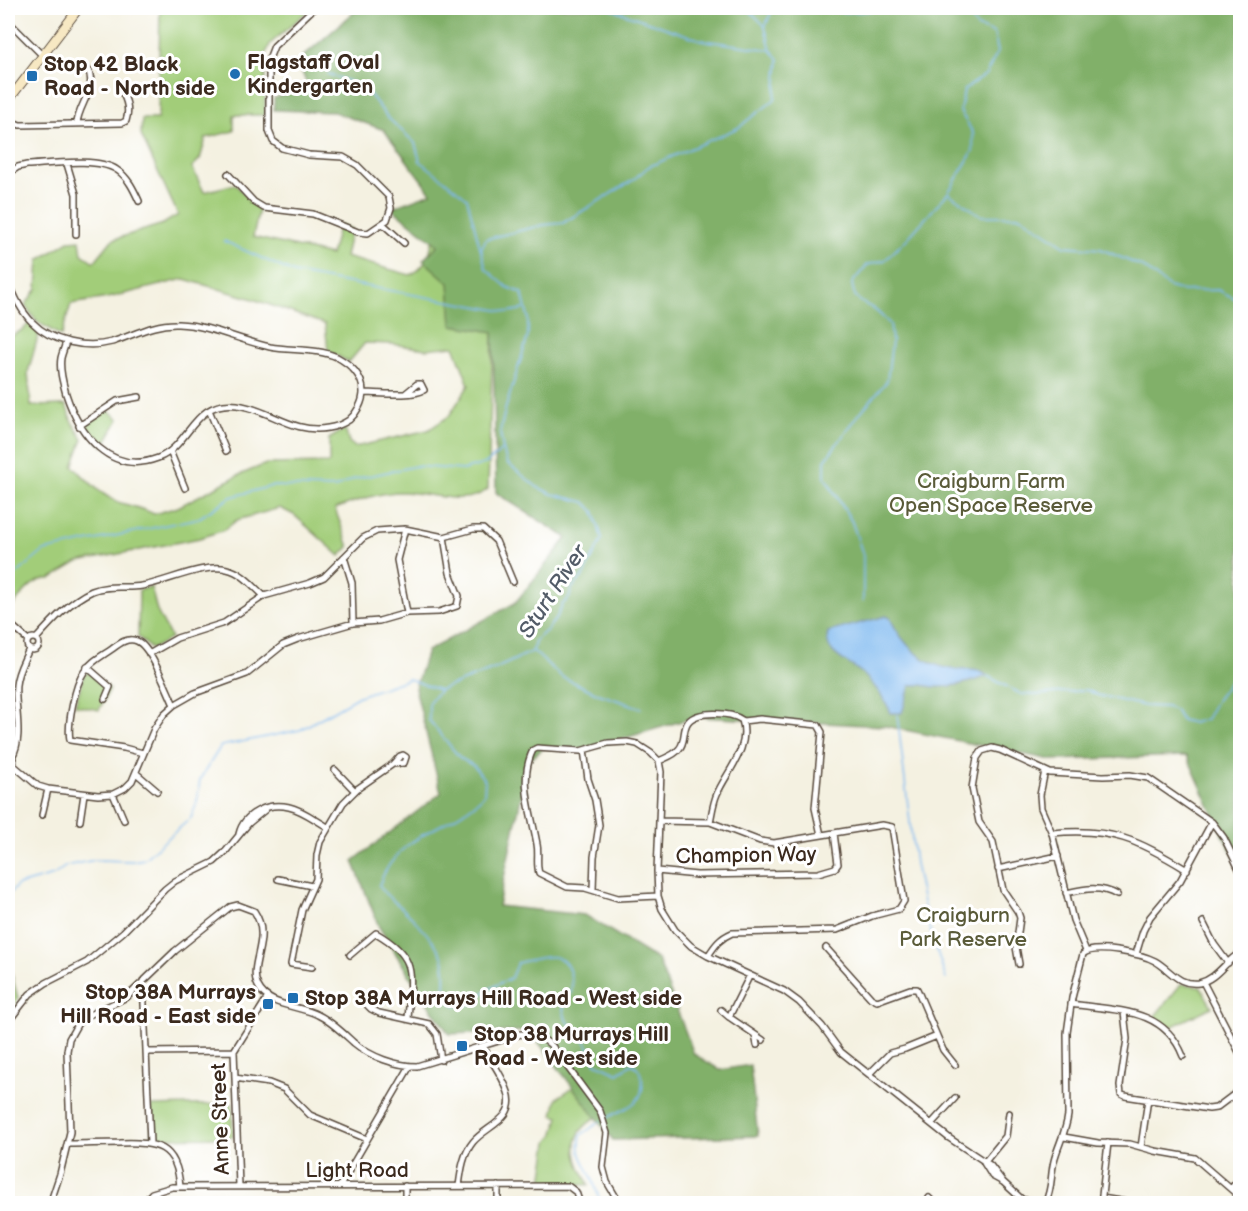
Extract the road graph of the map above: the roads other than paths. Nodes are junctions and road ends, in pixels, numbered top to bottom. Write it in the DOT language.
graph roads {
  1 [pos="79,8"];
  2 [pos="314,8"];
  3 [pos="8,21"];
  4 [pos="42,55"];
  5 [pos="88,70"];
  6 [pos="123,94"];
  7 [pos="8,101"];
  8 [pos="8,120"];
  9 [pos="77,124"];
  10 [pos="67,164"];
  11 [pos="8,174"];
  12 [pos="228,174"];
  13 [pos="140,201"];
  14 [pos="383,224"];
  15 [pos="76,234"];
  16 [pos="404,243"];
  17 [pos="8,279"];
  18 [pos="15,297"];
  19 [pos="8,300"];
  20 [pos="66,341"];
  21 [pos="363,393"];
  22 [pos="406,393"];
  23 [pos="139,397"];
  24 [pos="208,410"];
  25 [pos="79,426"];
  26 [pos="170,451"];
  27 [pos="226,451"];
  28 [pos="184,488"];
  29 [pos="405,529"];
  30 [pos="444,537"];
  31 [pos="344,557"];
  32 [pos="513,582"];
  33 [pos="264,596"];
  34 [pos="407,613"];
  35 [pos="8,622"];
  36 [pos="353,622"];
  37 [pos="36,639"];
  38 [pos="28,640"];
  39 [pos="29,649"];
  40 [pos="149,654"];
  41 [pos="87,667"];
  42 [pos="105,699"];
  43 [pos="15,703"];
  44 [pos="174,705"];
  45 [pos="8,706"];
  46 [pos="742,721"];
  47 [pos="584,750"];
  48 [pos="143,753"];
  49 [pos="10,756"];
  50 [pos="658,761"];
  51 [pos="393,764"];
  52 [pos="10,765"];
  53 [pos="335,770"];
  54 [pos="1045,771"];
  55 [pos="136,773"];
  56 [pos="48,789"];
  57 [pos="157,791"];
  58 [pos="356,791"];
  59 [pos="84,794"];
  60 [pos="113,794"];
  61 [pos="42,815"];
  62 [pos="80,820"];
  63 [pos="124,820"];
  64 [pos="660,821"];
  65 [pos="710,822"];
  66 [pos="1212,822"];
  67 [pos="328,827"];
  68 [pos="1053,833"];
  69 [pos="828,834"];
  70 [pos="1058,856"];
  71 [pos="998,869"];
  72 [pos="1187,870"];
  73 [pos="284,871"];
  74 [pos="657,871"];
  75 [pos="1240,871"];
  76 [pos="312,886"];
  77 [pos="593,890"];
  78 [pos="1066,893"];
  79 [pos="1118,895"];
  80 [pos="658,896"];
  81 [pos="1203,922"];
  82 [pos="826,948"];
  83 [pos="1086,951"];
  84 [pos="1240,953"];
  85 [pos="1136,954"];
  86 [pos="350,955"];
  87 [pos="708,956"];
  88 [pos="282,963"];
  89 [pos="1228,963"];
  90 [pos="291,964"];
  91 [pos="1019,964"];
  92 [pos="312,968"];
  93 [pos="750,975"];
  94 [pos="144,981"];
  95 [pos="1203,982"];
  96 [pos="268,997"];
  97 [pos="360,998"];
  98 [pos="1071,1004"];
  99 [pos="721,1010"];
  100 [pos="1124,1012"];
  101 [pos="729,1017"];
  102 [pos="408,1019"];
  103 [pos="8,1022"];
  104 [pos="755,1035"];
  105 [pos="937,1036"];
  106 [pos="763,1040"];
  107 [pos="758,1045"];
  108 [pos="483,1047"];
  109 [pos="234,1051"];
  110 [pos="147,1052"];
  111 [pos="1240,1054"];
  112 [pos="1183,1056"];
  113 [pos="441,1060"];
  114 [pos="955,1065"];
  115 [pos="410,1066"];
  116 [pos="869,1074"];
  117 [pos="235,1078"];
  118 [pos="1240,1090"];
  119 [pos="955,1098"];
  120 [pos="1148,1099"];
  121 [pos="1009,1113"];
  122 [pos="932,1123"];
  123 [pos="1064,1137"];
  124 [pos="367,1139"];
  125 [pos="150,1143"];
  126 [pos="1108,1143"];
  127 [pos="68,1144"];
  128 [pos="1141,1148"];
  129 [pos="984,1162"];
  130 [pos="1240,1177"];
  131 [pos="239,1186"];
  132 [pos="340,1186"];
  133 [pos="405,1186"];
  134 [pos="459,1186"];
  135 [pos="498,1186"];
  136 [pos="180,1187"];
  137 [pos="1231,1189"];
  138 [pos="1240,1197"];
  139 [pos="929,1198"];
  140 [pos="1101,1201"];
  141 [pos="1025,1202"];
  142 [pos="50,1203"];
  143 [pos="142,1203"];
  144 [pos="405,1203"];
  145 [pos="498,1203"];
  146 [pos="580,1203"];
  147 [pos="620,1203"];
  148 [pos="935,1203"];
  149 [pos="1038,1203"];
  150 [pos="1045,1203"];
  151 [pos="1137,1203"];
  1 -- 4 [label="main road"];
  2 -- 14 [label="street"];
  3 -- 4 [label="street"];
  4 -- 7 [label="main road"];
  5 -- 9 [label="street"];
  6 -- 9 [label="street"];
  8 -- 9 [label="street"];
  10 -- 11 [label="street"];
  10 -- 13 [label="street"];
  10 -- 15 [label="street"];
  12 -- 14 [label="street"];
  14 -- 16 [label="street"];
  17 -- 18 [label="street"];
  18 -- 19 [label="street"];
  18 -- 20 [label="street"];
  20 -- 21 [label="street"];
  20 -- 25 [label="street"];
  21 -- 22 [label="street"];
  21 -- 24 [label="street"];
  23 -- 25 [label="street"];
  24 -- 26 [label="street"];
  24 -- 27 [label="street"];
  25 -- 26 [label="street"];
  26 -- 28 [label="street"];
  29 -- 30 [label="street"];
  29 -- 31 [label="street"];
  29 -- 34 [label="street"];
  30 -- 32 [label="street"];
  30 -- 34 [label="street"];
  31 -- 33 [label="street"];
  31 -- 36 [label="street"];
  33 -- 37 [label="street"];
  33 -- 40 [label="street"];
  34 -- 36 [label="street"];
  35 -- 38 [label="street"];
  36 -- 44 [label="street"];
  37 -- 38 [label="street"];
  37 -- 39 [label="street"];
  38 -- 39 [label="street"];
  39 -- 43 [label="street"];
  40 -- 41 [label="street"];
  40 -- 44 [label="street"];
  41 -- 42 [label="street"];
  41 -- 48 [label="street"];
  43 -- 45 [label="street"];
  43 -- 49 [label="street"];
  44 -- 48 [label="street"];
  46 -- 50 [label="street"];
  46 -- 65 [label="street"];
  46 -- 69 [label="street"];
  47 -- 50 [label="street"];
  47 -- 77 [label="street"];
  47 -- 77 [label="street"];
  48 -- 55 [label="street"];
  49 -- 52 [label="street"];
  50 -- 64 [label="street"];
  51 -- 58 [label="street"];
  52 -- 56 [label="street"];
  53 -- 58 [label="street"];
  54 -- 66 [label="street"];
  54 -- 68 [label="street"];
  54 -- 71 [label="street"];
  55 -- 57 [label="street"];
  55 -- 60 [label="street"];
  56 -- 59 [label="street"];
  56 -- 61 [label="street"];
  58 -- 67 [label="street"];
  59 -- 60 [label="street"];
  59 -- 62 [label="street"];
  60 -- 63 [label="street"];
  64 -- 65 [label="street"];
  64 -- 74 [label="street"];
  65 -- 69 [label="street"];
  66 -- 72 [label="street"];
  66 -- 75 [label="street"];
  67 -- 76 [label="street"];
  67 -- 103 [label="street"];
  68 -- 70 [label="street"];
  68 -- 72 [label="street"];
  69 -- 74 [label="street, Champion Way"];
  69 -- 87 [label="street"];
  70 -- 71 [label="street"];
  70 -- 78 [label="street"];
  71 -- 91 [label="street"];
  72 -- 85 [label="street"];
  73 -- 76 [label="street"];
  74 -- 80 [label="street"];
  76 -- 90 [label="street"];
  77 -- 80 [label="street"];
  78 -- 79 [label="street"];
  78 -- 83 [label="street"];
  80 -- 87 [label="street"];
  81 -- 89 [label="street"];
  82 -- 105 [label="street"];
  83 -- 85 [label="street"];
  83 -- 98 [label="street"];
  84 -- 89 [label="street"];
  85 -- 95 [label="street"];
  86 -- 102 [label="street"];
  87 -- 93 [label="street"];
  88 -- 90 [label="street"];
  89 -- 95 [label="street"];
  90 -- 92 [label="street"];
  93 -- 101 [label="street"];
  93 -- 116 [label="street"];
  94 -- 96 [label="street"];
  94 -- 110 [label="street"];
  94 -- 127 [label="street"];
  95 -- 111 [label="street"];
  96 -- 109 [label="street"];
  96 -- 115 [label="street"];
  97 -- 102 [label="street"];
  98 -- 100 [label="street"];
  98 -- 123 [label="street"];
  99 -- 101 [label="street"];
  100 -- 112 [label="street"];
  100 -- 120 [label="street"];
  101 -- 104 [label="street"];
  102 -- 113 [label="street"];
  104 -- 106 [label="street"];
  104 -- 107 [label="street"];
  105 -- 114 [label="street"];
  105 -- 116 [label="street"];
  108 -- 113 [label="street"];
  108 -- 134 [label="street"];
  108 -- 147 [label="street"];
  109 -- 110 [label="street"];
  109 -- 117 [label="street, Anne Street"];
  110 -- 125 [label="street"];
  113 -- 115 [label="street"];
  115 -- 124 [label="street"];
  116 -- 122 [label="street"];
  117 -- 124 [label="street"];
  117 -- 131 [label="street, Anne Street"];
  118 -- 120 [label="street"];
  119 -- 122 [label="street"];
  120 -- 128 [label="street"];
  121 -- 129 [label="street"];
  122 -- 129 [label="street"];
  123 -- 126 [label="street"];
  123 -- 150 [label="street"];
  124 -- 132 [label="street"];
  125 -- 127 [label="street"];
  125 -- 136 [label="street"];
  126 -- 128 [label="street"];
  126 -- 140 [label="street"];
  127 -- 142 [label="street"];
  128 -- 137 [label="street"];
  129 -- 141 [label="street"];
  130 -- 137 [label="street"];
  131 -- 132 [label="street, Light Road"];
  131 -- 136 [label="street, Light Road"];
  132 -- 133 [label="street, Light Road"];
  133 -- 134 [label="street, Light Road"];
  133 -- 144 [label="street"];
  134 -- 135 [label="street, Light Road"];
  135 -- 145 [label="street"];
  135 -- 146 [label="street, Light Road"];
  136 -- 143 [label="street, Light Road"];
  137 -- 138 [label="street"];
  139 -- 148 [label="street"];
  140 -- 151 [label="street"];
  141 -- 149 [label="street"];
}
